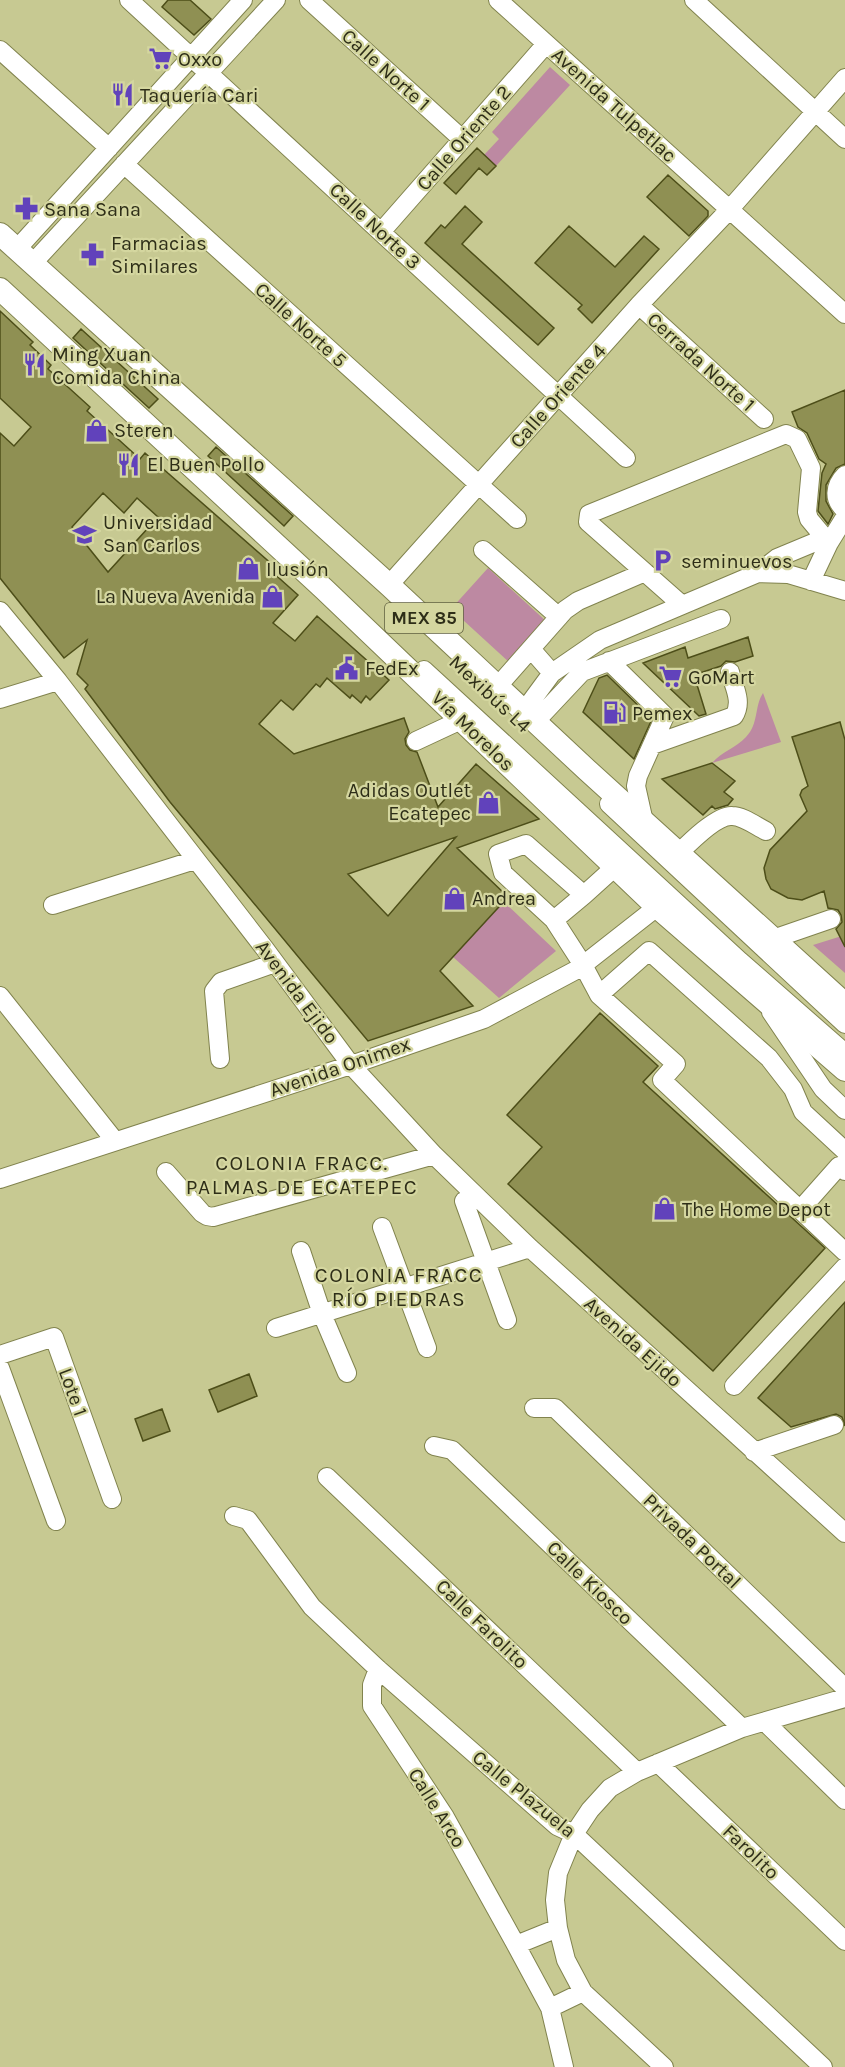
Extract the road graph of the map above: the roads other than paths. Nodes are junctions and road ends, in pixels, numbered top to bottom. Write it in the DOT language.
graph roads {
  1 [pos="129,0"];
  2 [pos="243,0"];
  3 [pos="276,0"];
  4 [pos="309,0"];
  5 [pos="498,0"];
  6 [pos="694,0"];
  7 [pos="546,44"];
  8 [pos="0,50"];
  9 [pos="191,57"];
  10 [pos="208,73"];
  11 [pos="845,78"];
  12 [pos="815,111"];
  13 [pos="462,139"];
  14 [pos="845,139"];
  15 [pos="109,148"];
  16 [pos="124,164"];
  17 [pos="729,210"];
  18 [pos="381,232"];
  19 [pos="12,248"];
  20 [pos="0,278"];
  21 [pos="0,289"];
  22 [pos="639,305"];
  23 [pos="845,314"];
  24 [pos="558,396"];
  25 [pos="764,419"];
  26 [pos="626,458"];
  27 [pos="845,475"];
  28 [pos="478,485"];
  29 [pos="845,510"];
  30 [pos="845,517"];
  31 [pos="517,519"];
  32 [pos="827,540"];
  33 [pos="483,550"];
  34 [pos="645,572"];
  35 [pos="758,573"];
  36 [pos="811,581"];
  37 [pos="389,585"];
  38 [pos="845,591"];
  39 [pos="682,605"];
  40 [pos="0,610"];
  41 [pos="559,617"];
  42 [pos="721,619"];
  43 [pos="531,649"];
  44 [pos="609,661"];
  45 [pos="730,672"];
  46 [pos="552,673"];
  47 [pos="58,681"];
  48 [pos="498,686"];
  49 [pos="0,699"];
  50 [pos="530,716"];
  51 [pos="461,720"];
  52 [pos="416,741"];
  53 [pos="652,745"];
  54 [pos="644,822"];
  55 [pos="766,831"];
  56 [pos="679,853"];
  57 [pos="195,860"];
  58 [pos="615,867"];
  59 [pos="584,895"];
  60 [pos="53,905"];
  61 [pos="657,907"];
  62 [pos="831,919"];
  63 [pos="554,920"];
  64 [pos="773,939"];
  65 [pos="275,963"];
  66 [pos="583,965"];
  67 [pos="599,995"];
  68 [pos="0,996"];
  69 [pos="762,998"];
  70 [pos="845,1004"];
  71 [pos="845,1024"];
  72 [pos="845,1053"];
  73 [pos="220,1059"];
  74 [pos="351,1065"];
  75 [pos="845,1070"];
  76 [pos="845,1110"];
  77 [pos="115,1140"];
  78 [pos="842,1143"];
  79 [pos="434,1155"];
  80 [pos="845,1171"];
  81 [pos="166,1172"];
  82 [pos="845,1178"];
  83 [pos="0,1179"];
  84 [pos="464,1201"];
  85 [pos="804,1214"];
  86 [pos="382,1227"];
  87 [pos="530,1248"];
  88 [pos="301,1251"];
  89 [pos="845,1252"];
  90 [pos="486,1261"];
  91 [pos="845,1267"];
  92 [pos="404,1287"];
  93 [pos="322,1314"];
  94 [pos="507,1320"];
  95 [pos="276,1328"];
  96 [pos="427,1348"];
  97 [pos="0,1355"];
  98 [pos="0,1368"];
  99 [pos="347,1372"];
  100 [pos="734,1386"];
  101 [pos="534,1408"];
  102 [pos="834,1425"];
  103 [pos="434,1446"];
  104 [pos="754,1452"];
  105 [pos="327,1477"];
  106 [pos="112,1500"];
  107 [pos="234,1515"];
  108 [pos="56,1521"];
  109 [pos="845,1533"];
  110 [pos="378,1669"];
  111 [pos="845,1688"];
  112 [pos="845,1698"];
  113 [pos="765,1722"];
  114 [pos="742,1728"];
  115 [pos="658,1763"];
  116 [pos="637,1772"];
  117 [pos="845,1800"];
  118 [pos="574,1834"];
  119 [pos="558,1928"];
  120 [pos="845,1941"];
  121 [pos="516,1945"];
  122 [pos="583,1992"];
  123 [pos="550,2008"];
  124 [pos="564,2067"];
  125 [pos="664,2067"];
  126 [pos="823,2067"];
  1 -- 9 [label="street, Calle Norte 3"];
  2 -- 9 [label="street"];
  3 -- 10 [label="street"];
  4 -- 13 [label="street, Calle Norte 1"];
  5 -- 7 [label="street, Avenida Tulpetlac"];
  6 -- 12 [label="street"];
  7 -- 13 [label="street, Calle Oriente 2"];
  7 -- 17 [label="street, Avenida Tulpetlac"];
  8 -- 15 [label="street"];
  9 -- 10 [label="street, Calle Norte 3"];
  9 -- 15 [label="street"];
  10 -- 16 [label="street"];
  10 -- 18 [label="street, Calle Norte 3"];
  11 -- 12 [label="street, Calle Oriente 4"];
  12 -- 14 [label="street"];
  12 -- 17 [label="street, Calle Oriente 4"];
  13 -- 18 [label="street, Calle Oriente 2"];
  15 -- 19 [label="street"];
  16 -- 19 [label="street"];
  16 -- 28 [label="street, Calle Norte 5"];
  17 -- 22 [label="street, Calle Oriente 4"];
  17 -- 23 [label="street, Avenida Tulpetlac"];
  18 -- 24 [label="street, Calle Norte 3"];
  19 -- 37 [label="main road, MEX 85"];
  19 -- 71 [label="street, Mexibús L4"];
  20 -- 72 [label="street, Mexibús L4"];
  21 -- 51 [label="main road, Vía Morelos / MEX 85"];
  22 -- 24 [label="street, Calle Oriente 4"];
  22 -- 25 [label="street, Cerrada Norte 1"];
  24 -- 26 [label="street, Calle Norte 3"];
  24 -- 28 [label="street, Calle Oriente 4"];
  27 -- 29 [label="street"];
  28 -- 31 [label="street, Calle Norte 5"];
  28 -- 37 [label="street, Calle Oriente 4"];
  30 -- 32 [label="street"];
  32 -- 34 [label="street"];
  32 -- 35 [label="street"];
  32 -- 36 [label="street"];
  33 -- 41 [label="street"];
  34 -- 39 [label="street"];
  34 -- 41 [label="street"];
  35 -- 36 [label="street"];
  35 -- 39 [label="street"];
  36 -- 38 [label="street"];
  37 -- 48 [label="main road, MEX 85"];
  39 -- 46 [label="street"];
  40 -- 47 [label="street, Avenida Ejido"];
  41 -- 43 [label="street"];
  42 -- 44 [label="street"];
  43 -- 46 [label="street"];
  43 -- 48 [label="street"];
  44 -- 50 [label="street"];
  44 -- 53 [label="street"];
  45 -- 53 [label="street"];
  46 -- 50 [label="street"];
  47 -- 49 [label="street"];
  47 -- 57 [label="street, Avenida Ejido"];
  48 -- 50 [label="main road, MEX 85"];
  50 -- 54 [label="main road, MEX 85"];
  51 -- 52 [label="street"];
  51 -- 58 [label="main road, Vía Morelos / MEX 85"];
  53 -- 54 [label="street"];
  54 -- 56 [label="main road, MEX 85"];
  55 -- 56 [label="street"];
  56 -- 64 [label="main road, MEX 85"];
  57 -- 60 [label="street"];
  57 -- 65 [label="street, Avenida Ejido"];
  58 -- 59 [label="street"];
  58 -- 61 [label="main road, Vía Morelos / MEX 85"];
  59 -- 63 [label="street"];
  59 -- 63 [label="street"];
  61 -- 66 [label="street, Avenida Onimex"];
  61 -- 69 [label="main road, Vía Morelos / MEX 85"];
  62 -- 64 [label="street"];
  63 -- 66 [label="street"];
  64 -- 70 [label="main road, MEX 85"];
  65 -- 73 [label="street"];
  65 -- 74 [label="street, Avenida Ejido"];
  66 -- 67 [label="street"];
  66 -- 74 [label="street, Avenida Onimex"];
  67 -- 78 [label="street"];
  67 -- 85 [label="street"];
  68 -- 77 [label="street"];
  69 -- 75 [label="main road, Vía Morelos / MEX 85"];
  69 -- 76 [label="street"];
  74 -- 77 [label="street, Avenida Onimex"];
  74 -- 79 [label="street, Avenida Ejido"];
  77 -- 83 [label="street, Avenida Onimex"];
  79 -- 81 [label="street"];
  79 -- 87 [label="street, Avenida Ejido"];
  80 -- 85 [label="street"];
  82 -- 85 [label="street"];
  84 -- 90 [label="street"];
  85 -- 89 [label="street"];
  86 -- 92 [label="street"];
  87 -- 90 [label="street"];
  87 -- 104 [label="street, Avenida Ejido"];
  88 -- 93 [label="street"];
  90 -- 92 [label="street"];
  90 -- 94 [label="street"];
  91 -- 100 [label="street"];
  92 -- 93 [label="street"];
  92 -- 96 [label="street"];
  93 -- 95 [label="street"];
  93 -- 99 [label="street"];
  97 -- 106 [label="street, Lote 1"];
  98 -- 108 [label="street"];
  101 -- 111 [label="street, Privada Portal"];
  102 -- 104 [label="street"];
  103 -- 114 [label="street, Calle Kiosco"];
  104 -- 109 [label="street, Avenida Ejido"];
  105 -- 116 [label="street, Calle Farolito"];
  107 -- 110 [label="street, Calle Plazuela"];
  110 -- 118 [label="street, Calle Plazuela"];
  110 -- 121 [label="street, Calle Arco"];
  112 -- 113 [label="street"];
  113 -- 114 [label="street"];
  113 -- 117 [label="street"];
  114 -- 115 [label="street"];
  115 -- 116 [label="street"];
  115 -- 120 [label="street, Farolito"];
  116 -- 118 [label="street"];
  118 -- 119 [label="street"];
  118 -- 126 [label="street, Calle Plazuela"];
  119 -- 121 [label="street"];
  119 -- 122 [label="street"];
  121 -- 123 [label="street, Calle Arco"];
  122 -- 123 [label="street"];
  122 -- 125 [label="street"];
  123 -- 124 [label="street, Calle Arco"];
}
